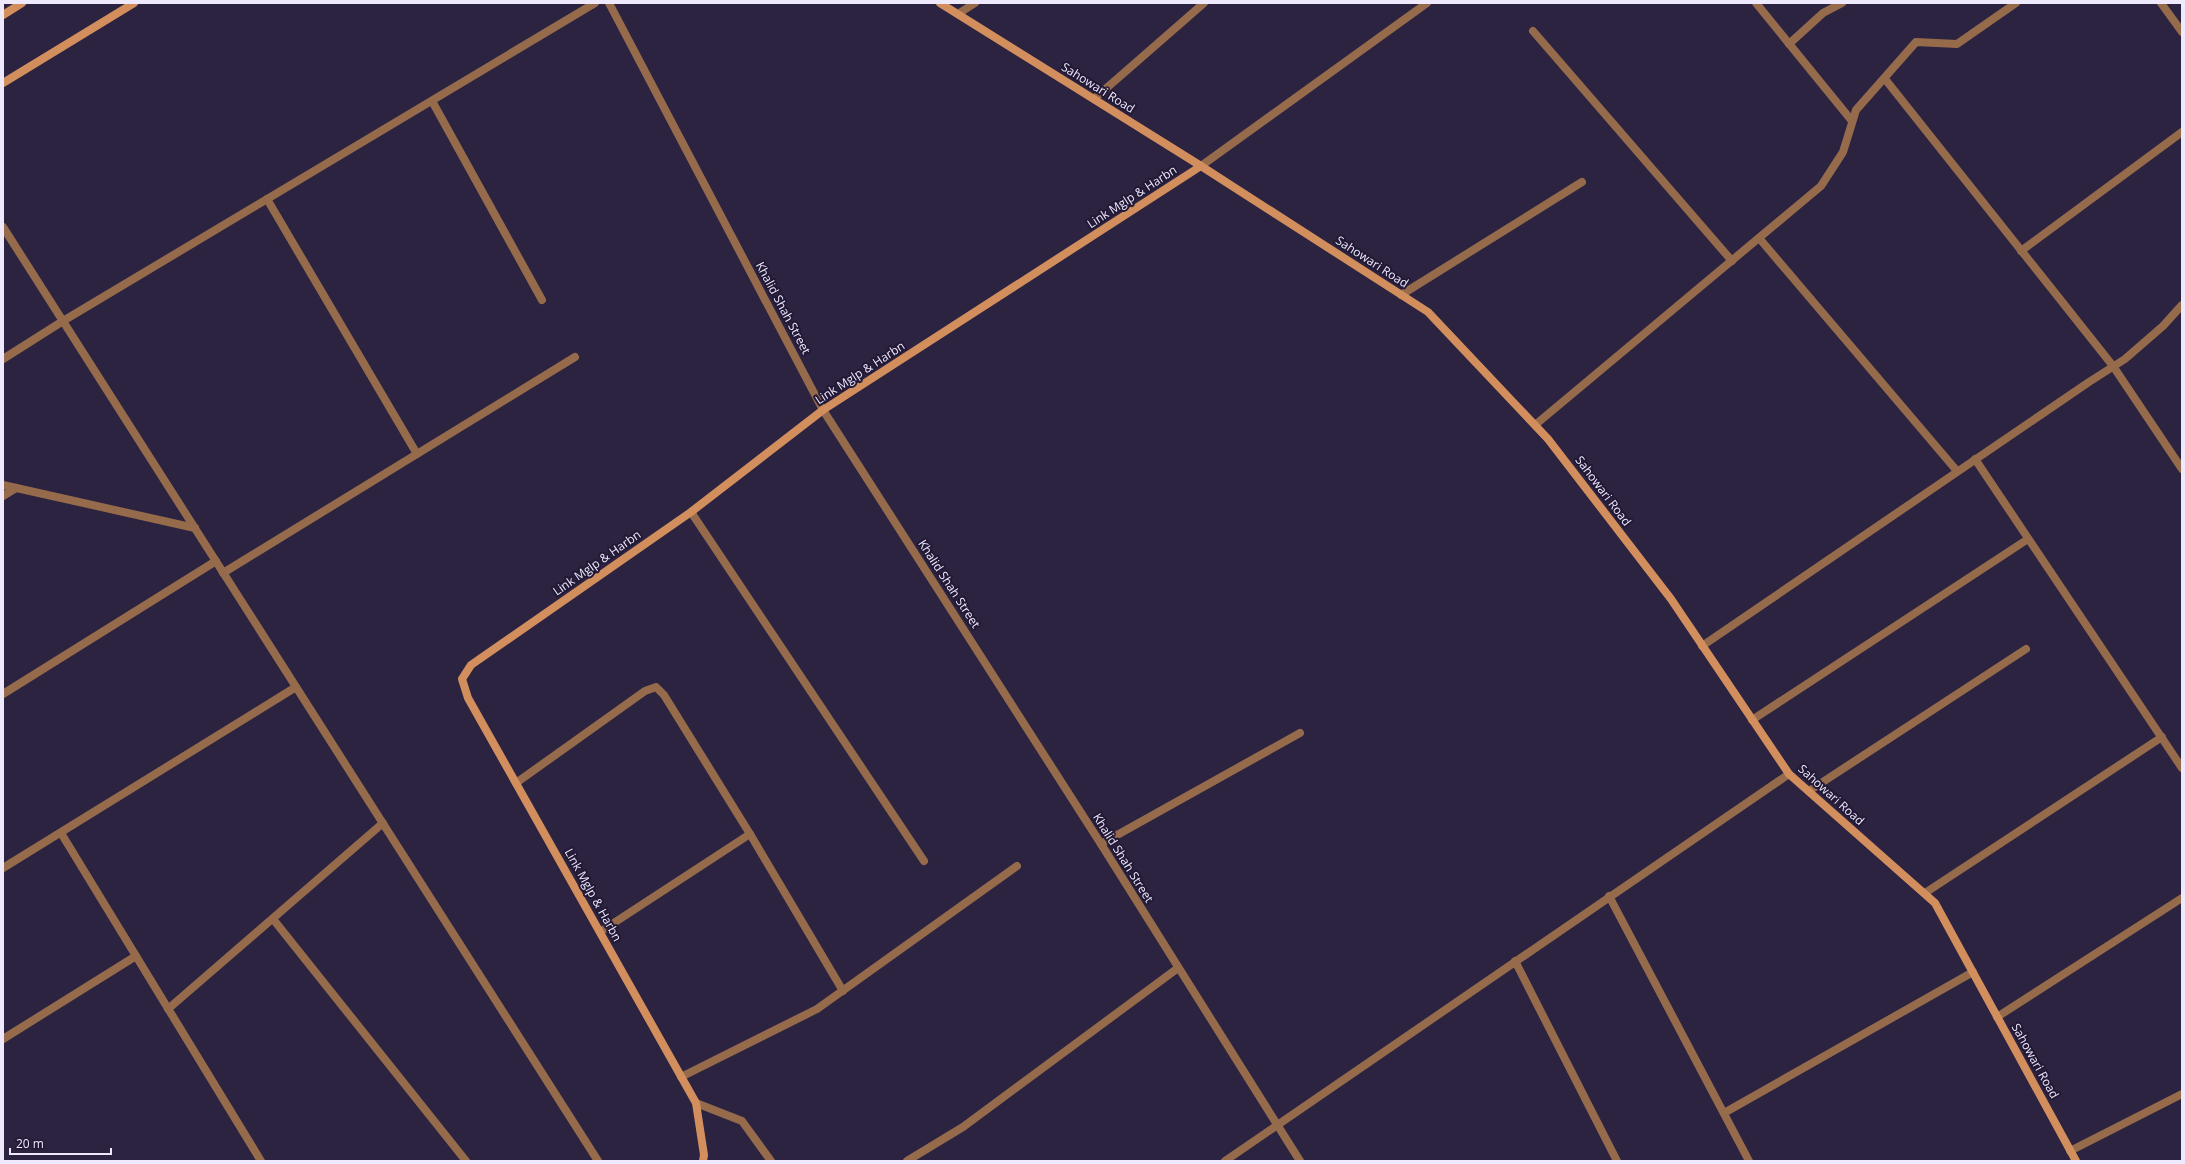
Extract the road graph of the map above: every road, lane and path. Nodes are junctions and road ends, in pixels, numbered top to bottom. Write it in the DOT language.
graph roads {
  1 [pos="22,3"];
  2 [pos="134,3"];
  3 [pos="595,3"];
  4 [pos="609,3"];
  5 [pos="940,3"];
  6 [pos="975,3"];
  7 [pos="1204,3"];
  8 [pos="1427,3"];
  9 [pos="1756,3"];
  10 [pos="1842,3"];
  11 [pos="2016,3"];
  12 [pos="2161,3"];
  13 [pos="958,14"];
  14 [pos="3,15"];
  15 [pos="1533,31"];
  16 [pos="2182,32"];
  17 [pos="1789,44"];
  18 [pos="1885,79"];
  19 [pos="3,83"];
  20 [pos="1094,99"];
  21 [pos="432,101"];
  22 [pos="1852,121"];
  23 [pos="2182,132"];
  24 [pos="1201,166"];
  25 [pos="1582,182"];
  26 [pos="267,199"];
  27 [pos="3,227"];
  28 [pos="1759,238"];
  29 [pos="2021,250"];
  30 [pos="1732,261"];
  31 [pos="1401,295"];
  32 [pos="542,300"];
  33 [pos="2182,305"];
  34 [pos="63,321"];
  35 [pos="575,357"];
  36 [pos="3,359"];
  37 [pos="2114,366"];
  38 [pos="823,410"];
  39 [pos="1535,425"];
  40 [pos="417,454"];
  41 [pos="1975,459"];
  42 [pos="2182,469"];
  43 [pos="1957,471"];
  44 [pos="3,485"];
  45 [pos="16,488"];
  46 [pos="3,496"];
  47 [pos="691,512"];
  48 [pos="195,528"];
  49 [pos="2028,539"];
  50 [pos="216,561"];
  51 [pos="223,573"];
  52 [pos="1702,646"];
  53 [pos="2026,649"];
  54 [pos="296,687"];
  55 [pos="3,694"];
  56 [pos="1752,720"];
  57 [pos="1300,733"];
  58 [pos="2162,737"];
  59 [pos="2182,768"];
  60 [pos="1789,774"];
  61 [pos="516,783"];
  62 [pos="1809,791"];
  63 [pos="383,823"];
  64 [pos="61,833"];
  65 [pos="750,834"];
  66 [pos="1101,844"];
  67 [pos="924,861"];
  68 [pos="1017,866"];
  69 [pos="3,868"];
  70 [pos="1925,893"];
  71 [pos="1609,896"];
  72 [pos="2182,898"];
  73 [pos="273,919"];
  74 [pos="600,932"];
  75 [pos="136,956"];
  76 [pos="1515,961"];
  77 [pos="1178,968"];
  78 [pos="1973,972"];
  79 [pos="843,991"];
  80 [pos="168,1009"];
  81 [pos="1997,1017"];
  82 [pos="3,1039"];
  83 [pos="681,1077"];
  84 [pos="2182,1094"];
  85 [pos="696,1103"];
  86 [pos="1724,1113"];
  87 [pos="1276,1124"];
  88 [pos="2070,1151"];
  89 [pos="260,1161"];
  90 [pos="466,1161"];
  91 [pos="598,1161"];
  92 [pos="703,1161"];
  93 [pos="771,1161"];
  94 [pos="907,1161"];
  95 [pos="1225,1161"];
  96 [pos="1300,1161"];
  97 [pos="1617,1161"];
  98 [pos="1749,1161"];
  99 [pos="2076,1161"];
  1 -- 14 [label="street"];
  2 -- 19 [label="street"];
  3 -- 21 [label="street"];
  4 -- 38 [label="street, Khalid Shah Street"];
  5 -- 13 [label="street, Sahowari Road"];
  6 -- 13 [label="street"];
  7 -- 20 [label="street"];
  8 -- 24 [label="street"];
  9 -- 17 [label="street"];
  10 -- 17 [label="street"];
  11 -- 18 [label="street"];
  12 -- 16 [label="street"];
  13 -- 20 [label="street, Sahowari Road"];
  15 -- 30 [label="street"];
  17 -- 22 [label="street"];
  18 -- 22 [label="street"];
  18 -- 29 [label="street"];
  20 -- 24 [label="street, Sahowari Road"];
  21 -- 26 [label="street"];
  21 -- 32 [label="street"];
  22 -- 28 [label="street"];
  23 -- 29 [label="street"];
  24 -- 31 [label="street, Sahowari Road"];
  24 -- 38 [label="street, Link Mglp & Harbn"];
  25 -- 31 [label="street"];
  26 -- 34 [label="street"];
  26 -- 40 [label="street"];
  27 -- 34 [label="street"];
  28 -- 30 [label="street"];
  28 -- 43 [label="street"];
  29 -- 37 [label="street"];
  30 -- 39 [label="street"];
  31 -- 39 [label="street, Sahowari Road"];
  33 -- 37 [label="street"];
  34 -- 36 [label="street"];
  34 -- 48 [label="street"];
  35 -- 40 [label="street"];
  37 -- 41 [label="street"];
  37 -- 42 [label="street"];
  38 -- 47 [label="street, Link Mglp & Harbn"];
  38 -- 66 [label="street, Khalid Shah Street"];
  39 -- 52 [label="street, Sahowari Road"];
  40 -- 51 [label="street"];
  41 -- 43 [label="street"];
  41 -- 49 [label="street"];
  43 -- 52 [label="street"];
  44 -- 45 [label="street"];
  45 -- 46 [label="street"];
  45 -- 48 [label="street"];
  47 -- 61 [label="street, Link Mglp & Harbn"];
  47 -- 67 [label="street"];
  48 -- 50 [label="street"];
  49 -- 56 [label="street"];
  49 -- 58 [label="street"];
  50 -- 51 [label="street"];
  50 -- 55 [label="street"];
  51 -- 54 [label="street"];
  52 -- 56 [label="street, Sahowari Road"];
  53 -- 62 [label="street"];
  54 -- 63 [label="street"];
  54 -- 64 [label="street"];
  56 -- 60 [label="street, Sahowari Road"];
  57 -- 66 [label="street"];
  58 -- 59 [label="street"];
  58 -- 70 [label="street"];
  60 -- 62 [label="street, Sahowari Road"];
  60 -- 71 [label="street"];
  61 -- 65 [label="street"];
  61 -- 74 [label="street, Link Mglp & Harbn"];
  62 -- 70 [label="street, Sahowari Road"];
  63 -- 73 [label="street"];
  63 -- 91 [label="street"];
  64 -- 69 [label="street"];
  64 -- 75 [label="street"];
  65 -- 74 [label="street"];
  65 -- 79 [label="street"];
  66 -- 77 [label="street, Khalid Shah Street"];
  68 -- 79 [label="street"];
  70 -- 78 [label="street, Sahowari Road"];
  71 -- 76 [label="street"];
  71 -- 86 [label="street"];
  72 -- 81 [label="street"];
  73 -- 80 [label="street"];
  73 -- 90 [label="street"];
  74 -- 83 [label="street, Link Mglp & Harbn"];
  75 -- 80 [label="street"];
  75 -- 82 [label="street"];
  76 -- 87 [label="street"];
  76 -- 97 [label="street"];
  77 -- 87 [label="street, Khalid Shah Street"];
  77 -- 94 [label="street"];
  78 -- 81 [label="street, Sahowari Road"];
  78 -- 86 [label="street"];
  79 -- 83 [label="street"];
  80 -- 89 [label="street"];
  81 -- 88 [label="street, Sahowari Road"];
  83 -- 85 [label="street, Link Mglp & Harbn"];
  84 -- 88 [label="street"];
  85 -- 92 [label="street, Link Mglp & Harbn"];
  85 -- 93 [label="street"];
  86 -- 98 [label="street"];
  87 -- 95 [label="street"];
  87 -- 96 [label="street, Khalid Shah Street"];
  88 -- 99 [label="street, Sahowari Road"];
}
